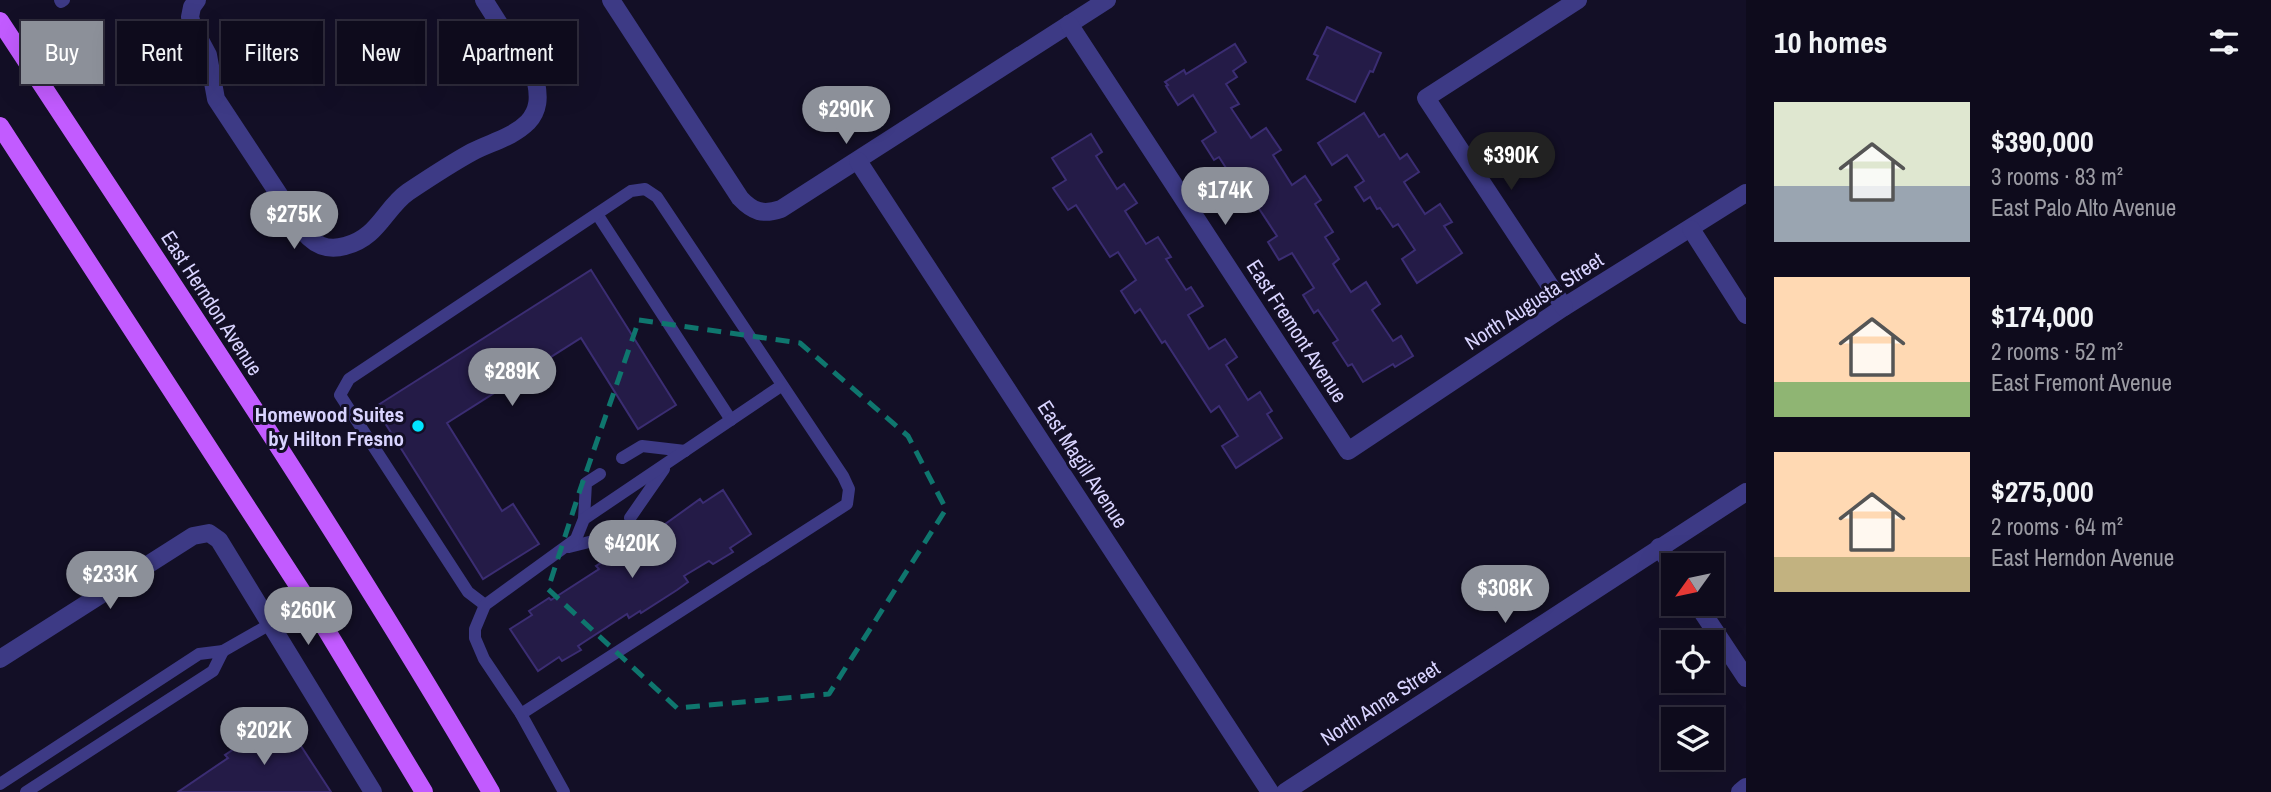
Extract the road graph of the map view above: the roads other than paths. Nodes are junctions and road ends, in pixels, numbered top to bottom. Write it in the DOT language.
graph roads {
  1 [pos="197,0"];
  2 [pos="484,0"];
  3 [pos="611,0"];
  4 [pos="1107,0"];
  5 [pos="1578,0"];
  6 [pos="0,21"];
  7 [pos="1069,24"];
  8 [pos="0,126"];
  9 [pos="858,161"];
  10 [pos="1746,193"];
  11 [pos="597,214"];
  12 [pos="1690,229"];
  13 [pos="1564,307"];
  14 [pos="1746,315"];
  15 [pos="781,386"];
  16 [pos="731,420"];
  17 [pos="685,451"];
  18 [pos="1348,451"];
  19 [pos="622,458"];
  20 [pos="668,462"];
  21 [pos="600,474"];
  22 [pos="1746,492"];
  23 [pos="630,518"];
  24 [pos="584,519"];
  25 [pos="597,540"];
  26 [pos="1659,547"];
  27 [pos="562,549"];
  28 [pos="1663,553"];
  29 [pos="485,605"];
  30 [pos="1705,616"];
  31 [pos="272,623"];
  32 [pos="223,651"];
  33 [pos="0,659"];
  34 [pos="1746,678"];
  35 [pos="521,714"];
  36 [pos="0,784"];
  37 [pos="1746,787"];
  38 [pos="26,792"];
  39 [pos="373,792"];
  40 [pos="424,792"];
  41 [pos="491,792"];
  42 [pos="564,792"];
  43 [pos="1270,792"];
  44 [pos="1285,792"];
  45 [pos="1740,792"];
  1 -- 2 [label="street"];
  3 -- 9 [label="street"];
  4 -- 7 [label="street"];
  5 -- 13 [label="street"];
  6 -- 41 [label="main road, East Herndon Avenue"];
  7 -- 9 [label="street"];
  7 -- 18 [label="street, East Fremont Avenue"];
  8 -- 40 [label="main road"];
  9 -- 43 [label="street, East Magill Avenue"];
  10 -- 12 [label="street, North Augusta Street"];
  11 -- 15 [label="lane"];
  11 -- 16 [label="lane"];
  11 -- 29 [label="lane"];
  12 -- 13 [label="street, North Augusta Street"];
  12 -- 14 [label="street"];
  13 -- 18 [label="street, North Augusta Street"];
  15 -- 16 [label="lane"];
  15 -- 35 [label="lane"];
  16 -- 17 [label="lane"];
  17 -- 19 [label="lane"];
  17 -- 20 [label="lane"];
  20 -- 23 [label="lane"];
  20 -- 24 [label="lane"];
  21 -- 24 [label="lane"];
  22 -- 26 [label="street, North Anna Street"];
  24 -- 27 [label="lane"];
  25 -- 27 [label="lane"];
  26 -- 28 [label="street"];
  26 -- 44 [label="street, North Anna Street"];
  27 -- 29 [label="lane"];
  29 -- 35 [label="lane"];
  30 -- 34 [label="street"];
  31 -- 32 [label="lane"];
  31 -- 33 [label="street"];
  31 -- 39 [label="street"];
  32 -- 36 [label="lane"];
  32 -- 38 [label="lane"];
  35 -- 42 [label="lane"];
  37 -- 45 [label="street"];
}
